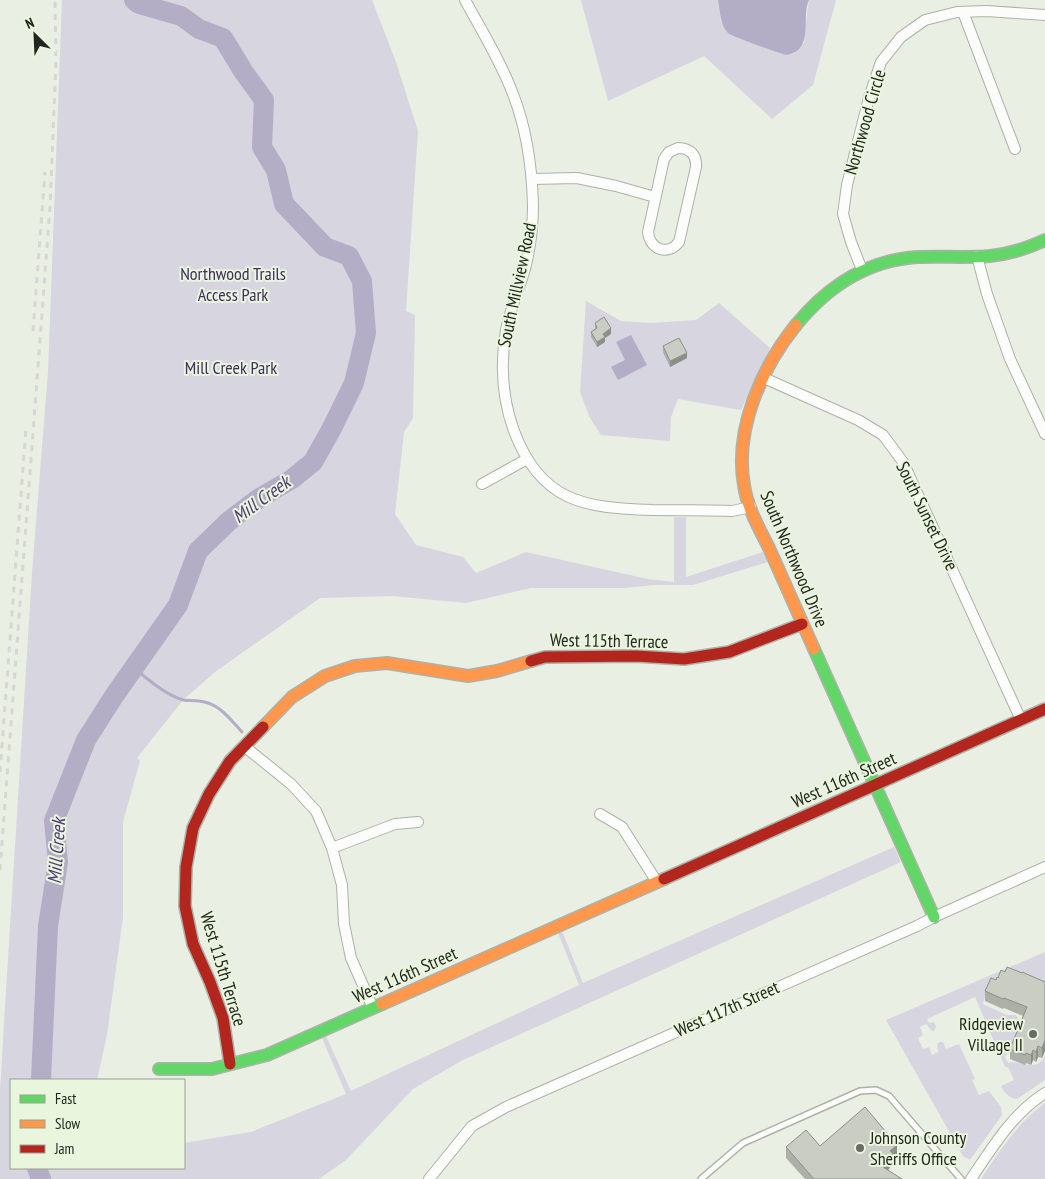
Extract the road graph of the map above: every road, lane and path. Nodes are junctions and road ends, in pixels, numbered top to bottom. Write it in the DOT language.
graph roads {
  1 [pos="465,0"];
  2 [pos="963,12"];
  3 [pos="1045,15"];
  4 [pos="1016,149"];
  5 [pos="532,179"];
  6 [pos="655,197"];
  7 [pos="1045,240"];
  8 [pos="977,256"];
  9 [pos="862,270"];
  10 [pos="764,378"];
  11 [pos="1045,434"];
  12 [pos="527,459"];
  13 [pos="482,484"];
  14 [pos="751,507"];
  15 [pos="802,624"];
  16 [pos="1045,709"];
  17 [pos="1022,720"];
  18 [pos="244,746"];
  19 [pos="876,784"];
  20 [pos="600,814"];
  21 [pos="418,822"];
  22 [pos="332,848"];
  23 [pos="1045,867"];
  24 [pos="657,882"];
  25 [pos="934,916"];
  26 [pos="373,1008"];
  27 [pos="230,1064"];
  28 [pos="159,1070"];
  29 [pos="1045,1093"];
  30 [pos="429,1179"];
  31 [pos="701,1179"];
  32 [pos="961,1179"];
  33 [pos="971,1179"];
  1 -- 5 [label="street, South Millview Road"];
  2 -- 3 [label="street, Northwood Circle"];
  2 -- 4 [label="street"];
  2 -- 9 [label="street, Northwood Circle"];
  5 -- 6 [label="street"];
  5 -- 12 [label="street, South Millview Road"];
  6 -- 6 [label="street"];
  7 -- 8 [label="street, South Northwood Drive"];
  8 -- 9 [label="street, South Northwood Drive"];
  8 -- 11 [label="street"];
  9 -- 10 [label="street, South Northwood Drive"];
  10 -- 14 [label="street, South Northwood Drive"];
  10 -- 17 [label="street, South Sunset Drive"];
  12 -- 13 [label="street"];
  12 -- 14 [label="street, South Millview Road"];
  14 -- 15 [label="street, South Northwood Drive"];
  15 -- 18 [label="street, West 115th Terrace"];
  15 -- 19 [label="street, South Northwood Drive"];
  16 -- 17 [label="street, West 116th Street"];
  17 -- 19 [label="street, West 116th Street"];
  18 -- 22 [label="street"];
  18 -- 27 [label="street, West 115th Terrace"];
  19 -- 24 [label="street, West 116th Street"];
  19 -- 25 [label="street, South Northwood Drive"];
  20 -- 24 [label="street"];
  21 -- 22 [label="street"];
  22 -- 26 [label="street"];
  23 -- 25 [label="street, West 117th Street"];
  24 -- 26 [label="street, West 116th Street"];
  25 -- 30 [label="street, West 117th Street"];
  26 -- 27 [label="street, West 116th Street"];
  27 -- 28 [label="street, West 116th Street"];
  29 -- 33 [label="street"];
  31 -- 32 [label="lane"];
}
